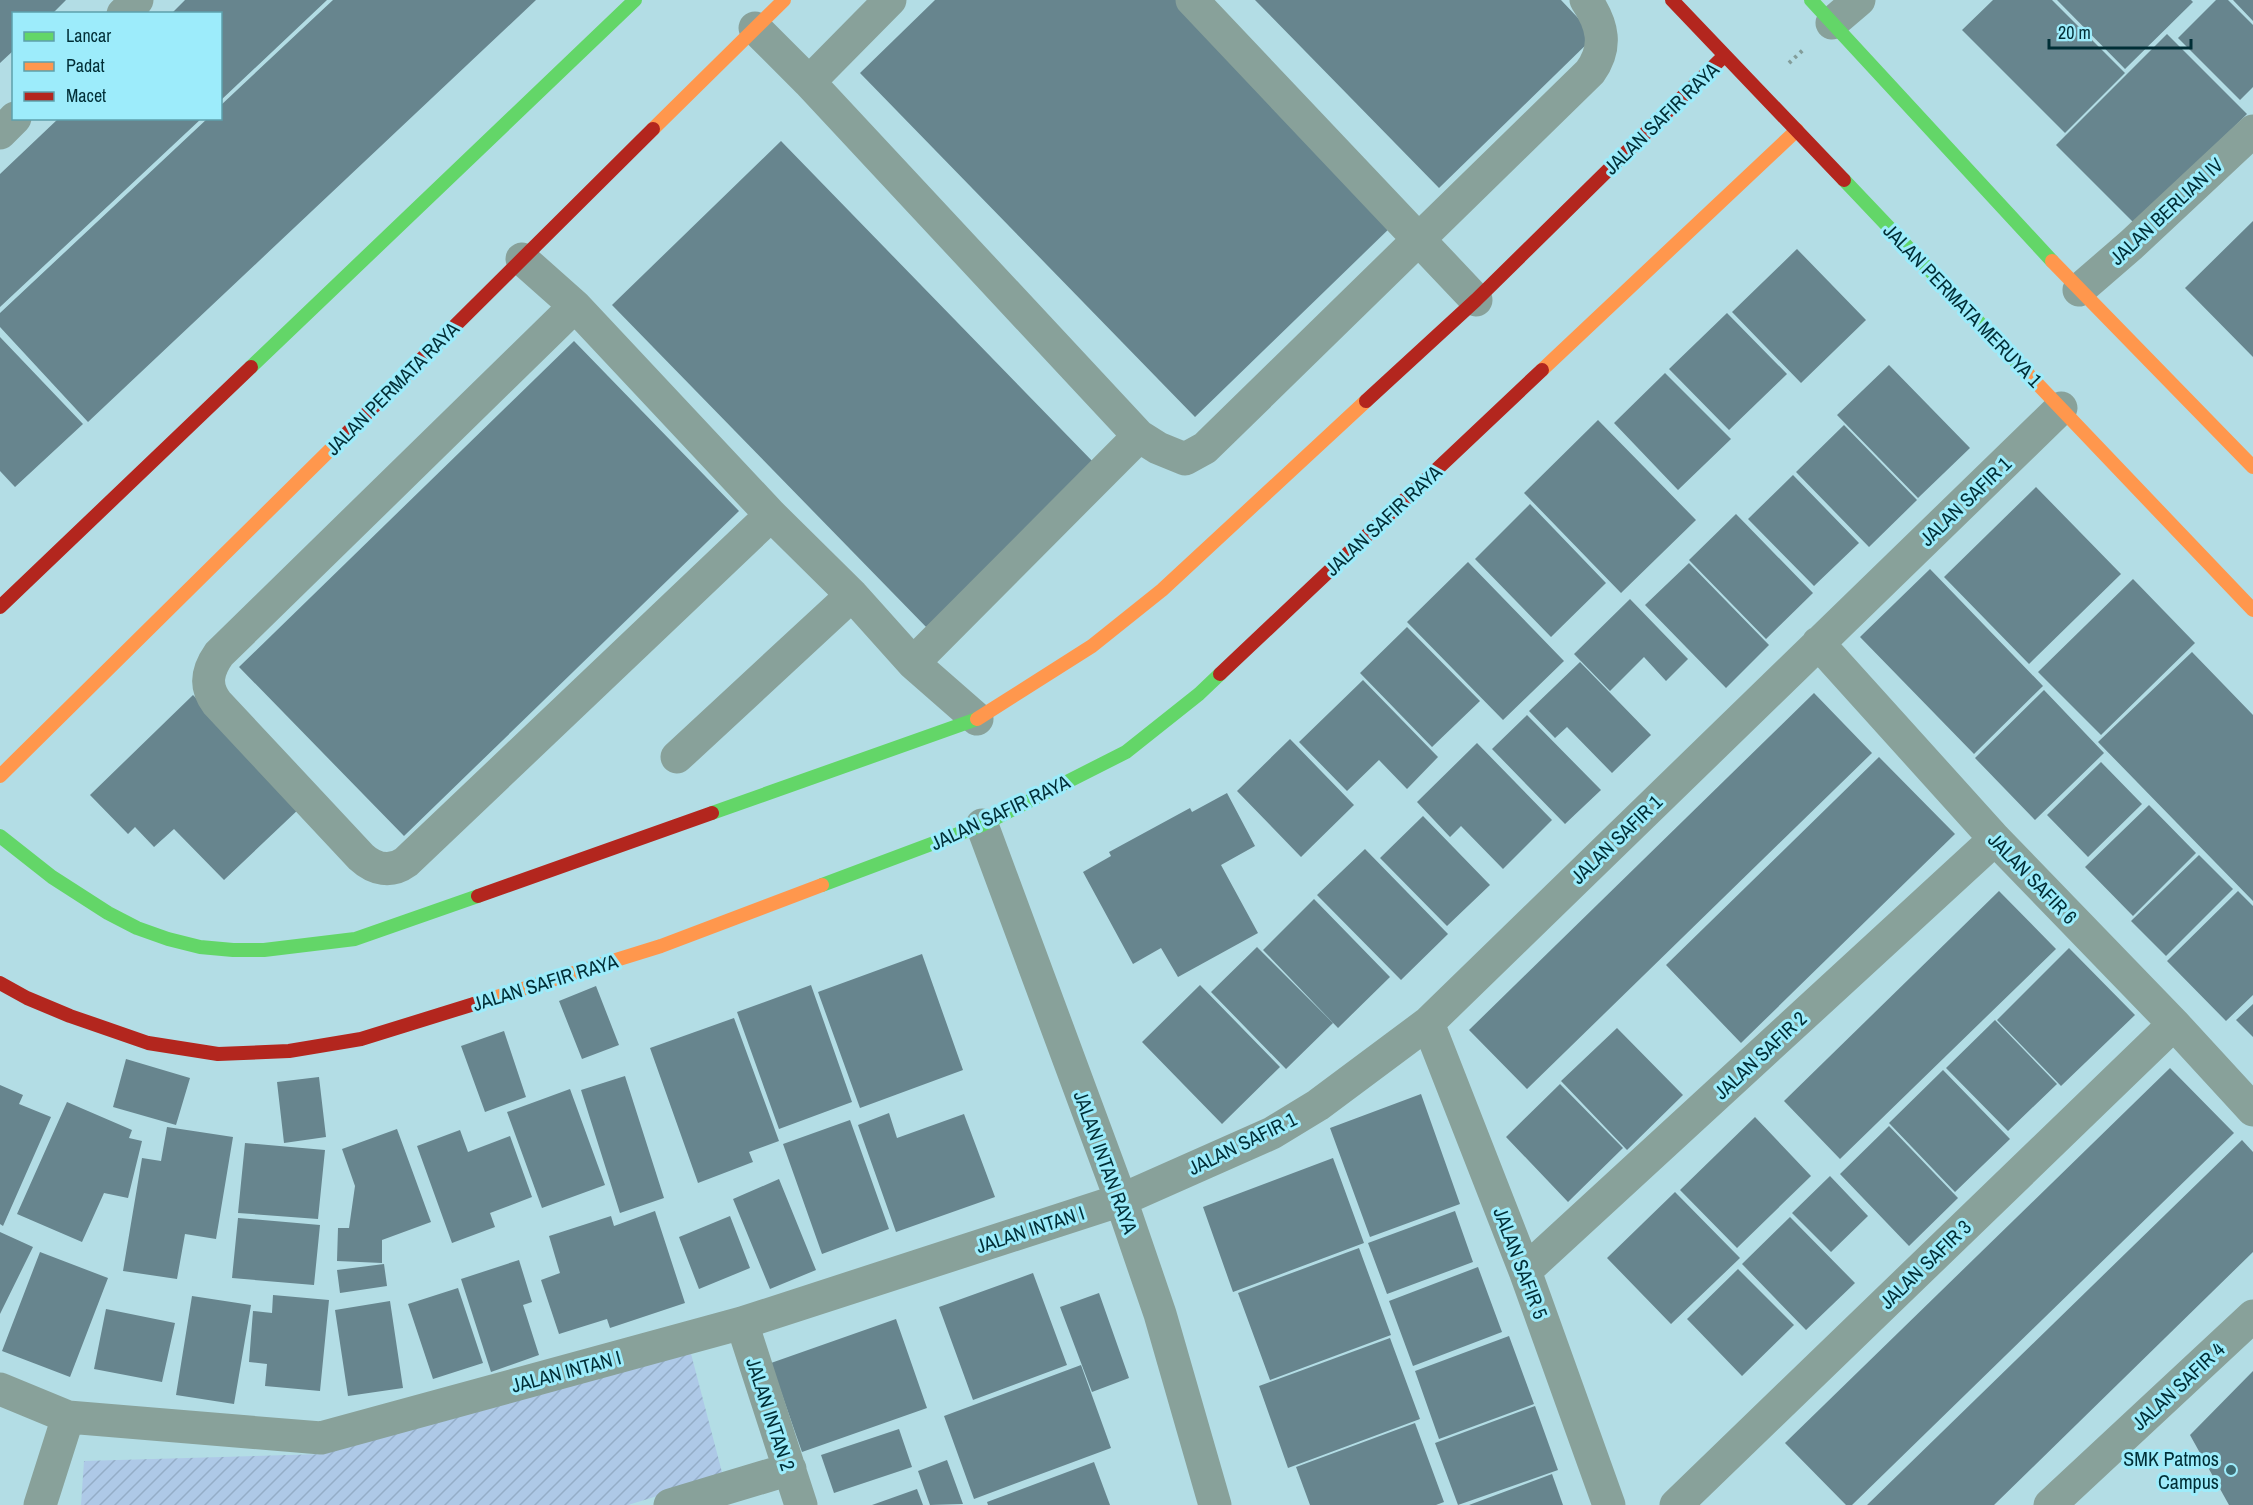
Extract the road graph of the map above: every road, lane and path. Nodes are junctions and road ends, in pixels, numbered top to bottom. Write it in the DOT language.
graph roads {
  1 [pos="137,0"];
  2 [pos="635,0"];
  3 [pos="784,0"];
  4 [pos="890,0"];
  5 [pos="1192,0"];
  6 [pos="1586,0"];
  7 [pos="1672,0"];
  8 [pos="1859,0"];
  9 [pos="125,12"];
  10 [pos="1818,22"];
  11 [pos="755,28"];
  12 [pos="1725,56"];
  13 [pos="1781,70"];
  14 [pos="809,82"];
  15 [pos="13,120"];
  16 [pos="1797,130"];
  17 [pos="2253,131"];
  18 [pos="0,133"];
  19 [pos="1419,239"];
  20 [pos="522,259"];
  21 [pos="2079,290"];
  22 [pos="1476,300"];
  23 [pos="575,306"];
  24 [pos="2061,408"];
  25 [pos="1139,436"];
  26 [pos="2253,467"];
  27 [pos="771,515"];
  28 [pos="852,595"];
  29 [pos="0,607"];
  30 [pos="2253,610"];
  31 [pos="1818,643"];
  32 [pos="912,663"];
  33 [pos="977,719"];
  34 [pos="677,757"];
  35 [pos="0,776"];
  36 [pos="982,825"];
  37 [pos="0,836"];
  38 [pos="1995,840"];
  39 [pos="0,983"];
  40 [pos="1428,1023"];
  41 [pos="2174,1024"];
  42 [pos="2253,1110"];
  43 [pos="1121,1200"];
  44 [pos="1525,1271"];
  45 [pos="2253,1316"];
  46 [pos="742,1323"];
  47 [pos="0,1389"];
  48 [pos="68,1417"];
  49 [pos="790,1469"];
  50 [pos="40,1505"];
  51 [pos="670,1505"];
  52 [pos="801,1505"];
  53 [pos="1215,1505"];
  54 [pos="1609,1505"];
  55 [pos="1676,1505"];
  56 [pos="2050,1505"];
  1 -- 9 [label="street"];
  2 -- 29 [label="street"];
  3 -- 11 [label="street, JALAN PERMATA RAYA"];
  4 -- 14 [label="street"];
  5 -- 19 [label="street"];
  6 -- 19 [label="street"];
  7 -- 12 [label="street, JALAN PERMATA MERUYA 1"];
  8 -- 10 [label="street"];
  10 -- 13 [label="path"];
  10 -- 21 [label="street"];
  11 -- 14 [label="street"];
  11 -- 20 [label="street, JALAN PERMATA RAYA"];
  12 -- 16 [label="street, JALAN PERMATA MERUYA 1"];
  12 -- 22 [label="street, JALAN SAFIR RAYA"];
  14 -- 25 [label="street"];
  15 -- 18 [label="street"];
  16 -- 24 [label="street, JALAN PERMATA MERUYA 1"];
  16 -- 36 [label="street, JALAN SAFIR RAYA"];
  17 -- 21 [label="street, JALAN BERLIAN IV"];
  19 -- 22 [label="street"];
  19 -- 25 [label="street"];
  20 -- 23 [label="street"];
  20 -- 35 [label="street, JALAN PERMATA RAYA"];
  21 -- 26 [label="street"];
  22 -- 33 [label="street, JALAN SAFIR RAYA"];
  23 -- 27 [label="street"];
  23 -- 27 [label="street"];
  24 -- 30 [label="street, JALAN PERMATA MERUYA 1"];
  24 -- 31 [label="street, JALAN SAFIR 1"];
  25 -- 32 [label="street"];
  27 -- 28 [label="street"];
  28 -- 32 [label="street"];
  28 -- 34 [label="street"];
  31 -- 38 [label="street, JALAN SAFIR 6"];
  31 -- 40 [label="street, JALAN SAFIR 1"];
  32 -- 33 [label="street"];
  33 -- 37 [label="street, JALAN SAFIR RAYA"];
  36 -- 39 [label="street, JALAN SAFIR RAYA"];
  36 -- 43 [label="street, JALAN INTAN RAYA"];
  38 -- 41 [label="street, JALAN SAFIR 6"];
  38 -- 44 [label="street, JALAN SAFIR 2"];
  40 -- 43 [label="street, JALAN SAFIR 1"];
  40 -- 44 [label="street, JALAN SAFIR 5"];
  41 -- 42 [label="street, JALAN SAFIR 6"];
  41 -- 55 [label="street, JALAN SAFIR 3"];
  43 -- 46 [label="street, JALAN INTAN I"];
  43 -- 53 [label="street, JALAN INTAN RAYA"];
  44 -- 54 [label="street, JALAN SAFIR 5"];
  45 -- 56 [label="street, JALAN SAFIR 4"];
  46 -- 48 [label="street, JALAN INTAN I"];
  46 -- 49 [label="street, JALAN INTAN 2"];
  47 -- 48 [label="street, JALAN INTAN I"];
  48 -- 50 [label="street"];
  49 -- 51 [label="street"];
  49 -- 52 [label="street, JALAN INTAN 2"];
}
